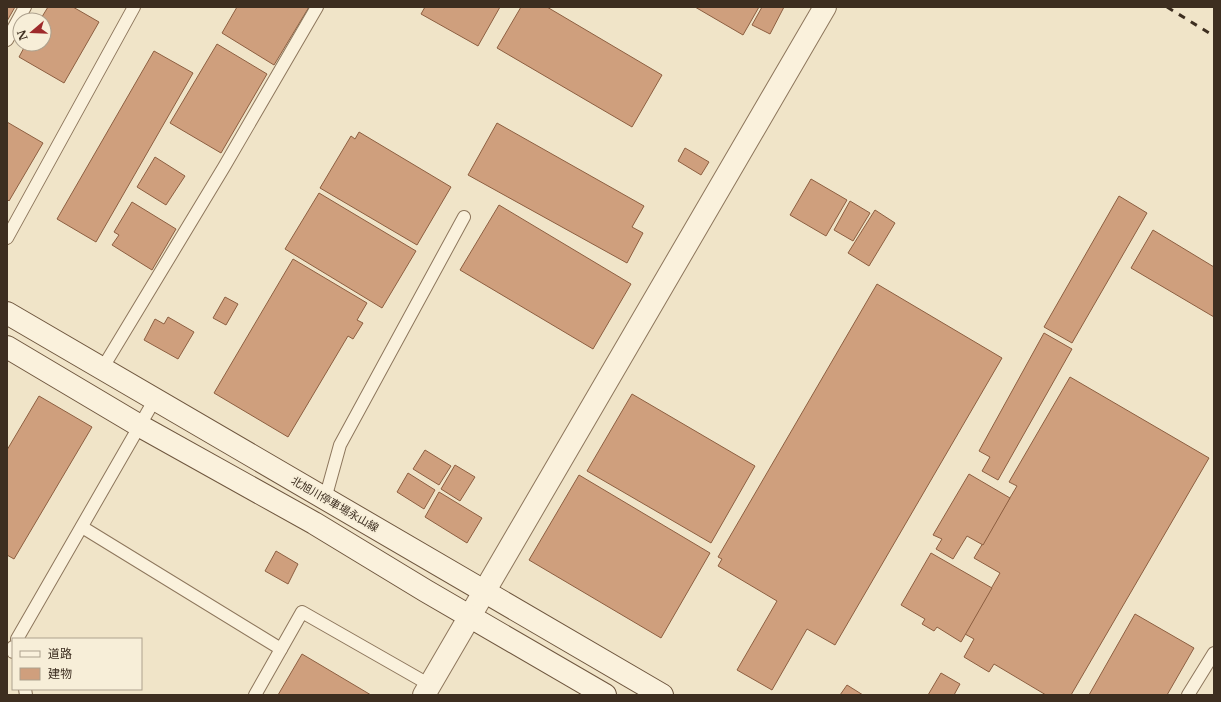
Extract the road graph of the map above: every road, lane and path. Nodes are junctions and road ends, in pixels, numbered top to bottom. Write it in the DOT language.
graph roads {
  1 [pos="25,7"];
  2 [pos="134,7"];
  3 [pos="317,7"];
  4 [pos="824,7"];
  5 [pos="7,40"];
  6 [pos="464,217"];
  7 [pos="7,238"];
  8 [pos="7,313"];
  9 [pos="7,347"];
  10 [pos="102,368"];
  11 [pos="155,399"];
  12 [pos="140,426"];
  13 [pos="327,500"];
  14 [pos="314,523"];
  15 [pos="82,527"];
  16 [pos="484,591"];
  17 [pos="469,616"];
  18 [pos="19,638"];
  19 [pos="281,649"];
  20 [pos="1214,652"];
  21 [pos="427,690"];
  22 [pos="255,695"];
  23 [pos="605,695"];
  24 [pos="662,695"];
  25 [pos="1188,695"];
  1 -- 5 [label="lane"];
  2 -- 7 [label="lane"];
  3 -- 10 [label="lane"];
  4 -- 16 [label="main road"];
  6 -- 13 [label="lane"];
  8 -- 10 [label="main road, 北旭川停車場永山線"];
  9 -- 12 [label="main road"];
  10 -- 11 [label="main road, 北旭川停車場永山線"];
  11 -- 12 [label="lane"];
  11 -- 13 [label="main road, 北旭川停車場永山線"];
  12 -- 14 [label="main road"];
  12 -- 15 [label="lane"];
  13 -- 14 [label="lane"];
  13 -- 16 [label="main road, 北旭川停車場永山線"];
  14 -- 17 [label="main road"];
  15 -- 18 [label="lane"];
  15 -- 19 [label="lane"];
  16 -- 17 [label="main road"];
  16 -- 24 [label="main road, 北旭川停車場永山線"];
  17 -- 21 [label="main road"];
  17 -- 23 [label="main road"];
  19 -- 21 [label="lane"];
  19 -- 22 [label="lane"];
  20 -- 25 [label="lane"];
}
